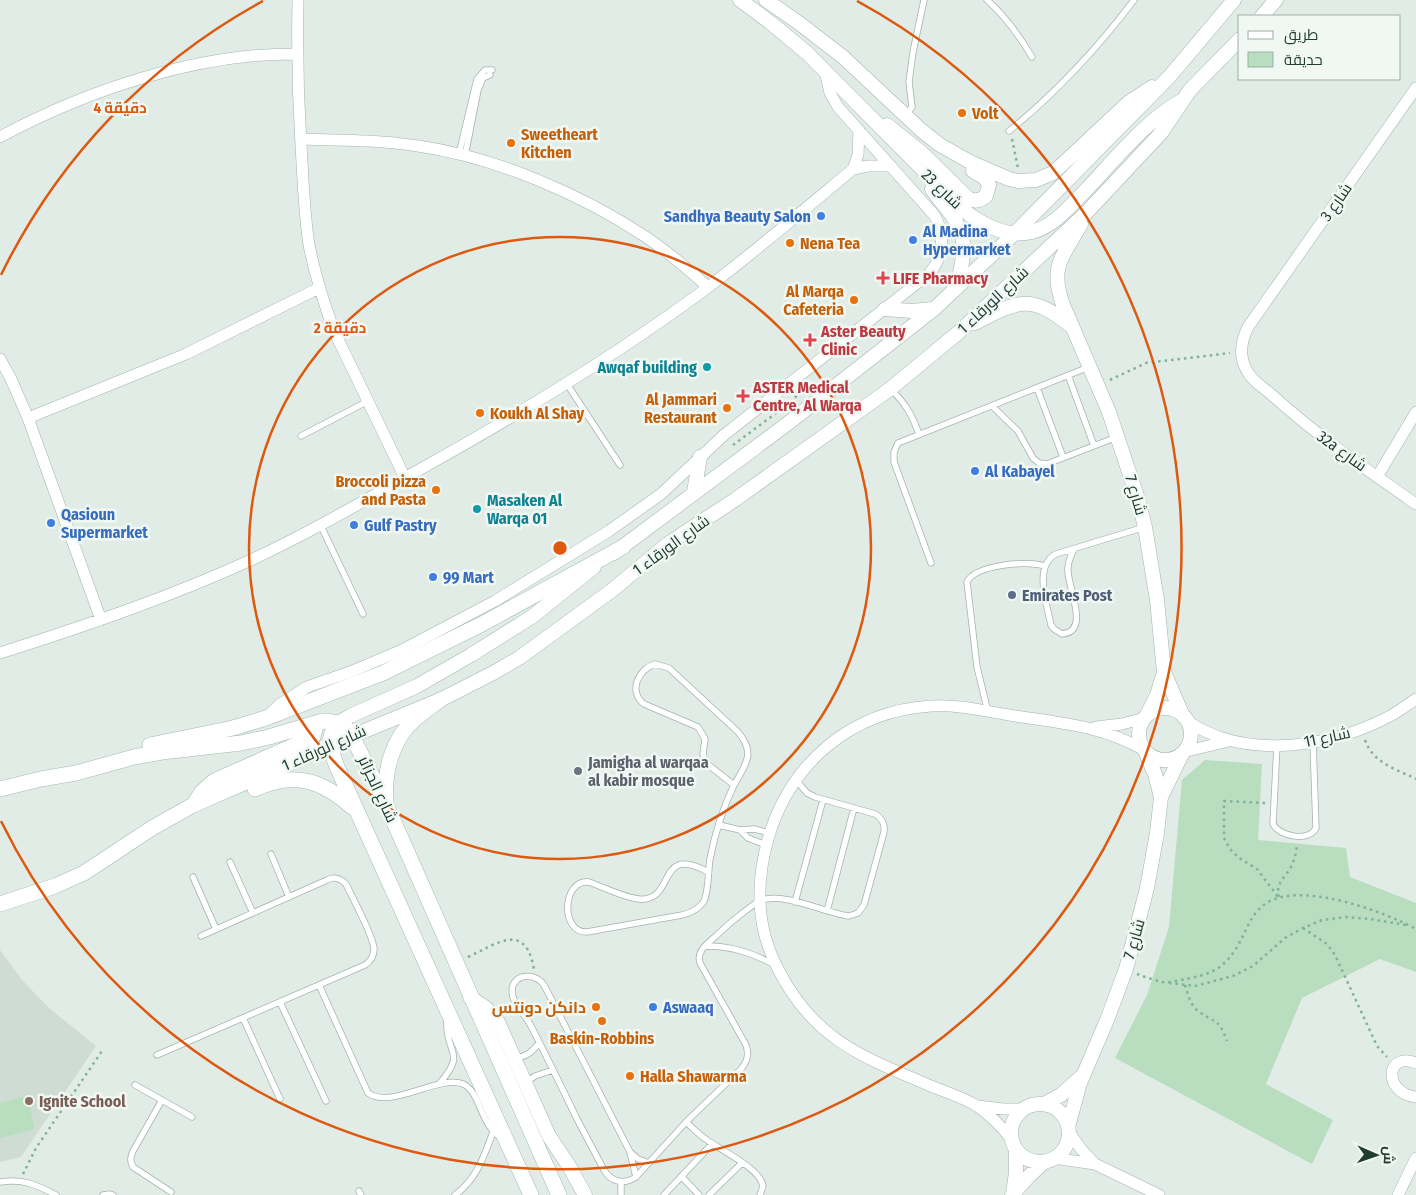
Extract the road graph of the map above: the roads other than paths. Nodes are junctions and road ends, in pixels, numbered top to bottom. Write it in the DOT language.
graph roads {
  1 [pos="298,0"];
  2 [pos="740,0"];
  3 [pos="766,0"];
  4 [pos="924,0"];
  5 [pos="987,0"];
  6 [pos="1134,0"];
  7 [pos="1234,0"];
  8 [pos="1276,0"];
  9 [pos="1263,15"];
  10 [pos="1238,41"];
  11 [pos="297,54"];
  12 [pos="1032,57"];
  13 [pos="825,71"];
  14 [pos="491,72"];
  15 [pos="1170,76"];
  16 [pos="1416,88"];
  17 [pos="1183,100"];
  18 [pos="857,102"];
  19 [pos="906,115"];
  20 [pos="859,130"];
  21 [pos="921,130"];
  22 [pos="1009,130"];
  23 [pos="0,137"];
  24 [pos="301,139"];
  25 [pos="462,155"];
  26 [pos="891,166"];
  27 [pos="853,169"];
  28 [pos="920,169"];
  29 [pos="1087,212"];
  30 [pos="1015,233"];
  31 [pos="708,287"];
  32 [pos="957,287"];
  33 [pos="319,288"];
  34 [pos="885,309"];
  35 [pos="934,309"];
  36 [pos="1256,316"];
  37 [pos="1072,326"];
  38 [pos="959,332"];
  39 [pos="0,360"];
  40 [pos="1090,366"];
  41 [pos="1068,375"];
  42 [pos="567,384"];
  43 [pos="1037,388"];
  44 [pos="890,389"];
  45 [pos="1270,394"];
  46 [pos="368,401"];
  47 [pos="992,406"];
  48 [pos="1416,412"];
  49 [pos="28,418"];
  50 [pos="919,434"];
  51 [pos="301,436"];
  52 [pos="1118,437"];
  53 [pos="1094,446"];
  54 [pos="700,457"];
  55 [pos="1063,457"];
  56 [pos="620,465"];
  57 [pos="1377,477"];
  58 [pos="405,478"];
  59 [pos="694,492"];
  60 [pos="1416,504"];
  61 [pos="320,524"];
  62 [pos="1145,527"];
  63 [pos="622,547"];
  64 [pos="1074,549"];
  65 [pos="931,563"];
  66 [pos="1044,566"];
  67 [pos="363,614"];
  68 [pos="101,620"];
  69 [pos="0,652"];
  70 [pos="1164,672"];
  71 [pos="1416,699"];
  72 [pos="440,700"];
  73 [pos="988,712"];
  74 [pos="1145,717"];
  75 [pos="266,718"];
  76 [pos="1185,718"];
  77 [pos="338,723"];
  78 [pos="310,724"];
  79 [pos="1087,727"];
  80 [pos="352,736"];
  81 [pos="1231,741"];
  82 [pos="1314,742"];
  83 [pos="1277,745"];
  84 [pos="330,747"];
  85 [pos="1145,751"];
  86 [pos="1182,753"];
  87 [pos="41,779"];
  88 [pos="795,779"];
  89 [pos="734,785"];
  90 [pos="0,789"];
  91 [pos="1162,797"];
  92 [pos="823,800"];
  93 [pos="386,804"];
  94 [pos="193,805"];
  95 [pos="854,808"];
  96 [pos="357,812"];
  97 [pos="719,825"];
  98 [pos="740,830"];
  99 [pos="770,833"];
  100 [pos="766,845"];
  101 [pos="271,854"];
  102 [pos="230,862"];
  103 [pos="708,872"];
  104 [pos="193,877"];
  105 [pos="289,897"];
  106 [pos="760,901"];
  107 [pos="795,902"];
  108 [pos="0,904"];
  109 [pos="827,911"];
  110 [pos="253,913"];
  111 [pos="216,930"];
  112 [pos="201,936"];
  113 [pos="706,946"];
  114 [pos="776,966"];
  115 [pos="319,985"];
  116 [pos="470,997"];
  117 [pos="280,1002"];
  118 [pos="449,1013"];
  119 [pos="243,1018"];
  120 [pos="539,1043"];
  121 [pos="157,1055"];
  122 [pos="514,1057"];
  123 [pos="1416,1063"];
  124 [pos="552,1070"];
  125 [pos="1084,1075"];
  126 [pos="526,1082"];
  127 [pos="439,1084"];
  128 [pos="135,1085"];
  129 [pos="280,1099"];
  130 [pos="1415,1099"];
  131 [pos="162,1100"];
  132 [pos="326,1101"];
  133 [pos="1044,1104"];
  134 [pos="976,1106"];
  135 [pos="1023,1109"];
  136 [pos="192,1117"];
  137 [pos="686,1122"];
  138 [pos="1068,1129"];
  139 [pos="493,1132"];
  140 [pos="506,1140"];
  141 [pos="712,1144"];
  142 [pos="1014,1144"];
  143 [pos="630,1152"];
  144 [pos="1416,1158"];
  145 [pos="1049,1160"];
  146 [pos="649,1163"];
  147 [pos="742,1163"];
  148 [pos="1095,1164"];
  149 [pos="636,1177"];
  150 [pos="682,1177"];
  151 [pos="0,1182"];
  152 [pos="621,1182"];
  153 [pos="164,1188"];
  154 [pos="171,1192"];
  155 [pos="56,1195"];
  156 [pos="103,1195"];
  157 [pos="113,1195"];
  158 [pos="160,1195"];
  159 [pos="455,1195"];
  160 [pos="531,1195"];
  161 [pos="559,1195"];
  162 [pos="585,1195"];
  163 [pos="621,1195"];
  164 [pos="664,1195"];
  165 [pos="699,1195"];
  166 [pos="709,1195"];
  167 [pos="760,1195"];
  168 [pos="1012,1195"];
  169 [pos="1157,1195"];
  170 [pos="1398,1195"];
  1 -- 11 [label="street"];
  2 -- 13 [label="street, شارع 23"];
  3 -- 19 [label="street, شارع 23"];
  4 -- 19 [label="lane"];
  5 -- 12 [label="lane"];
  6 -- 22 [label="lane"];
  7 -- 15 [label="street, شارع الورقاء 1"];
  8 -- 9 [label="street"];
  10 -- 17 [label="street, شارع الورقاء 1"];
  11 -- 23 [label="street"];
  11 -- 24 [label="street"];
  13 -- 18 [label="street, شارع 23"];
  13 -- 20 [label="street"];
  14 -- 25 [label="lane"];
  15 -- 21 [label="street, شارع 23"];
  15 -- 30 [label="street, شارع الورقاء 1"];
  16 -- 36 [label="street, شارع 3"];
  17 -- 29 [label="street, شارع الورقاء 1"];
  17 -- 30 [label="street, شارع 23"];
  18 -- 21 [label="street"];
  18 -- 28 [label="street, شارع 23"];
  19 -- 21 [label="street, شارع 23"];
  20 -- 26 [label="street"];
  20 -- 27 [label="street"];
  24 -- 25 [label="street"];
  24 -- 33 [label="street"];
  25 -- 31 [label="street"];
  26 -- 27 [label="street"];
  26 -- 34 [label="street"];
  27 -- 31 [label="street"];
  28 -- 30 [label="street, شارع 23"];
  28 -- 32 [label="street"];
  29 -- 37 [label="street, شارع 7"];
  29 -- 38 [label="street, شارع الورقاء 1"];
  30 -- 32 [label="street, شارع الورقاء 1"];
  31 -- 42 [label="street"];
  32 -- 35 [label="street, شارع الورقاء 1"];
  33 -- 46 [label="street"];
  33 -- 49 [label="street"];
  34 -- 35 [label="street"];
  34 -- 54 [label="street"];
  35 -- 59 [label="street, شارع الورقاء 1"];
  36 -- 45 [label="street, شارع 3"];
  36 -- 45 [label="street, شارع 3"];
  37 -- 38 [label="street, شارع 7"];
  37 -- 40 [label="street, شارع 7"];
  38 -- 44 [label="street, شارع الورقاء 1"];
  39 -- 49 [label="street"];
  40 -- 41 [label="lane"];
  40 -- 52 [label="street, شارع 7"];
  41 -- 43 [label="lane"];
  41 -- 53 [label="lane"];
  42 -- 56 [label="lane"];
  42 -- 58 [label="street"];
  43 -- 47 [label="lane"];
  43 -- 55 [label="lane"];
  44 -- 50 [label="lane"];
  44 -- 72 [label="street, شارع الورقاء 1"];
  45 -- 57 [label="street, 32a شارع"];
  46 -- 51 [label="lane"];
  46 -- 58 [label="street"];
  47 -- 50 [label="lane"];
  47 -- 55 [label="lane"];
  48 -- 57 [label="street"];
  49 -- 68 [label="street"];
  50 -- 65 [label="lane"];
  52 -- 53 [label="lane"];
  52 -- 62 [label="street, شارع 7"];
  53 -- 55 [label="lane"];
  54 -- 59 [label="street"];
  54 -- 75 [label="street"];
  57 -- 60 [label="street, 32a شارع"];
  58 -- 61 [label="street"];
  59 -- 63 [label="street, شارع الورقاء 1"];
  61 -- 67 [label="lane"];
  61 -- 68 [label="street"];
  62 -- 64 [label="lane"];
  62 -- 70 [label="street, شارع 7"];
  63 -- 75 [label="main road"];
  63 -- 77 [label="street, شارع الورقاء 1"];
  64 -- 66 [label="lane"];
  64 -- 66 [label="lane"];
  66 -- 73 [label="lane"];
  68 -- 69 [label="street"];
  70 -- 74 [label="street, شارع 7"];
  70 -- 76 [label="street, شارع 7"];
  71 -- 82 [label="street, شارع 11"];
  72 -- 80 [label="street, شارع الورقاء 1"];
  72 -- 93 [label="main road"];
  73 -- 79 [label="street"];
  73 -- 88 [label="street"];
  74 -- 76 [label="street"];
  74 -- 79 [label="street"];
  74 -- 85 [label="street"];
  75 -- 87 [label="main road"];
  76 -- 81 [label="street, شارع 11"];
  76 -- 86 [label="street"];
  77 -- 78 [label="main road, شارع الورقاء 1"];
  77 -- 80 [label="main road, شارع الجزائر"];
  77 -- 84 [label="main road"];
  78 -- 87 [label="main road, شارع الورقاء 1"];
  78 -- 94 [label="main road"];
  79 -- 85 [label="street"];
  80 -- 84 [label="main road, شارع الورقاء 1"];
  80 -- 93 [label="main road, شارع الجزائر"];
  81 -- 83 [label="street, شارع 11"];
  81 -- 86 [label="street, شارع 11"];
  82 -- 83 [label="street, شارع 11"];
  82 -- 83 [label="lane"];
  84 -- 94 [label="main road, شارع الورقاء 1"];
  84 -- 96 [label="main road, شارع الجزائر"];
  85 -- 86 [label="street"];
  85 -- 91 [label="street, شارع 7"];
  86 -- 91 [label="street, شارع 7"];
  87 -- 90 [label="main road, شارع الورقاء 1"];
  88 -- 92 [label="lane"];
  88 -- 99 [label="street"];
  89 -- 89 [label="lane"];
  89 -- 97 [label="lane"];
  91 -- 125 [label="street, شارع 7"];
  92 -- 95 [label="lane"];
  92 -- 107 [label="lane"];
  93 -- 116 [label="main road, شارع الجزائر"];
  94 -- 96 [label="main road"];
  94 -- 108 [label="main road, شارع الورقاء 1"];
  95 -- 109 [label="lane"];
  95 -- 109 [label="lane"];
  96 -- 118 [label="main road, شارع الجزائر"];
  97 -- 98 [label="lane"];
  97 -- 103 [label="lane"];
  98 -- 99 [label="lane"];
  98 -- 100 [label="lane"];
  99 -- 100 [label="street"];
  100 -- 106 [label="street"];
  101 -- 105 [label="lane"];
  102 -- 110 [label="lane"];
  103 -- 103 [label="lane"];
  104 -- 111 [label="lane"];
  105 -- 110 [label="lane"];
  105 -- 115 [label="lane"];
  106 -- 107 [label="lane"];
  106 -- 113 [label="lane"];
  106 -- 114 [label="street"];
  107 -- 109 [label="lane"];
  110 -- 111 [label="lane"];
  111 -- 112 [label="lane"];
  113 -- 114 [label="lane"];
  113 -- 137 [label="lane"];
  114 -- 134 [label="street"];
  115 -- 117 [label="lane"];
  115 -- 127 [label="lane"];
  116 -- 122 [label="street"];
  116 -- 161 [label="main road, شارع الجزائر"];
  117 -- 119 [label="lane"];
  117 -- 132 [label="lane"];
  118 -- 127 [label="lane"];
  118 -- 140 [label="main road, شارع الجزائر"];
  119 -- 121 [label="lane"];
  119 -- 129 [label="lane"];
  120 -- 122 [label="lane"];
  120 -- 124 [label="lane"];
  120 -- 143 [label="lane"];
  122 -- 126 [label="street"];
  123 -- 130 [label="street"];
  124 -- 126 [label="lane"];
  124 -- 152 [label="lane"];
  125 -- 133 [label="street, شارع 7"];
  125 -- 138 [label="street, شارع 7"];
  126 -- 162 [label="street"];
  127 -- 139 [label="lane"];
  128 -- 131 [label="lane"];
  131 -- 136 [label="lane"];
  131 -- 153 [label="lane"];
  133 -- 135 [label="street"];
  133 -- 138 [label="street"];
  134 -- 135 [label="street"];
  134 -- 142 [label="street"];
  135 -- 142 [label="street"];
  137 -- 141 [label="lane"];
  137 -- 146 [label="lane"];
  138 -- 145 [label="street"];
  138 -- 148 [label="street"];
  139 -- 140 [label="lane"];
  139 -- 159 [label="lane"];
  140 -- 160 [label="main road, شارع الجزائر"];
  141 -- 147 [label="lane"];
  141 -- 150 [label="lane"];
  142 -- 145 [label="street"];
  142 -- 168 [label="street"];
  143 -- 146 [label="lane"];
  143 -- 149 [label="lane"];
  144 -- 170 [label="street"];
  145 -- 148 [label="street"];
  145 -- 168 [label="street"];
  146 -- 149 [label="lane"];
  147 -- 166 [label="lane"];
  147 -- 167 [label="lane"];
  148 -- 169 [label="street"];
  149 -- 152 [label="lane"];
  150 -- 164 [label="lane"];
  150 -- 165 [label="lane"];
  151 -- 155 [label="lane"];
  152 -- 163 [label="lane"];
  153 -- 154 [label="lane"];
  153 -- 158 [label="lane"];
  156 -- 157 [label="lane"];
}
